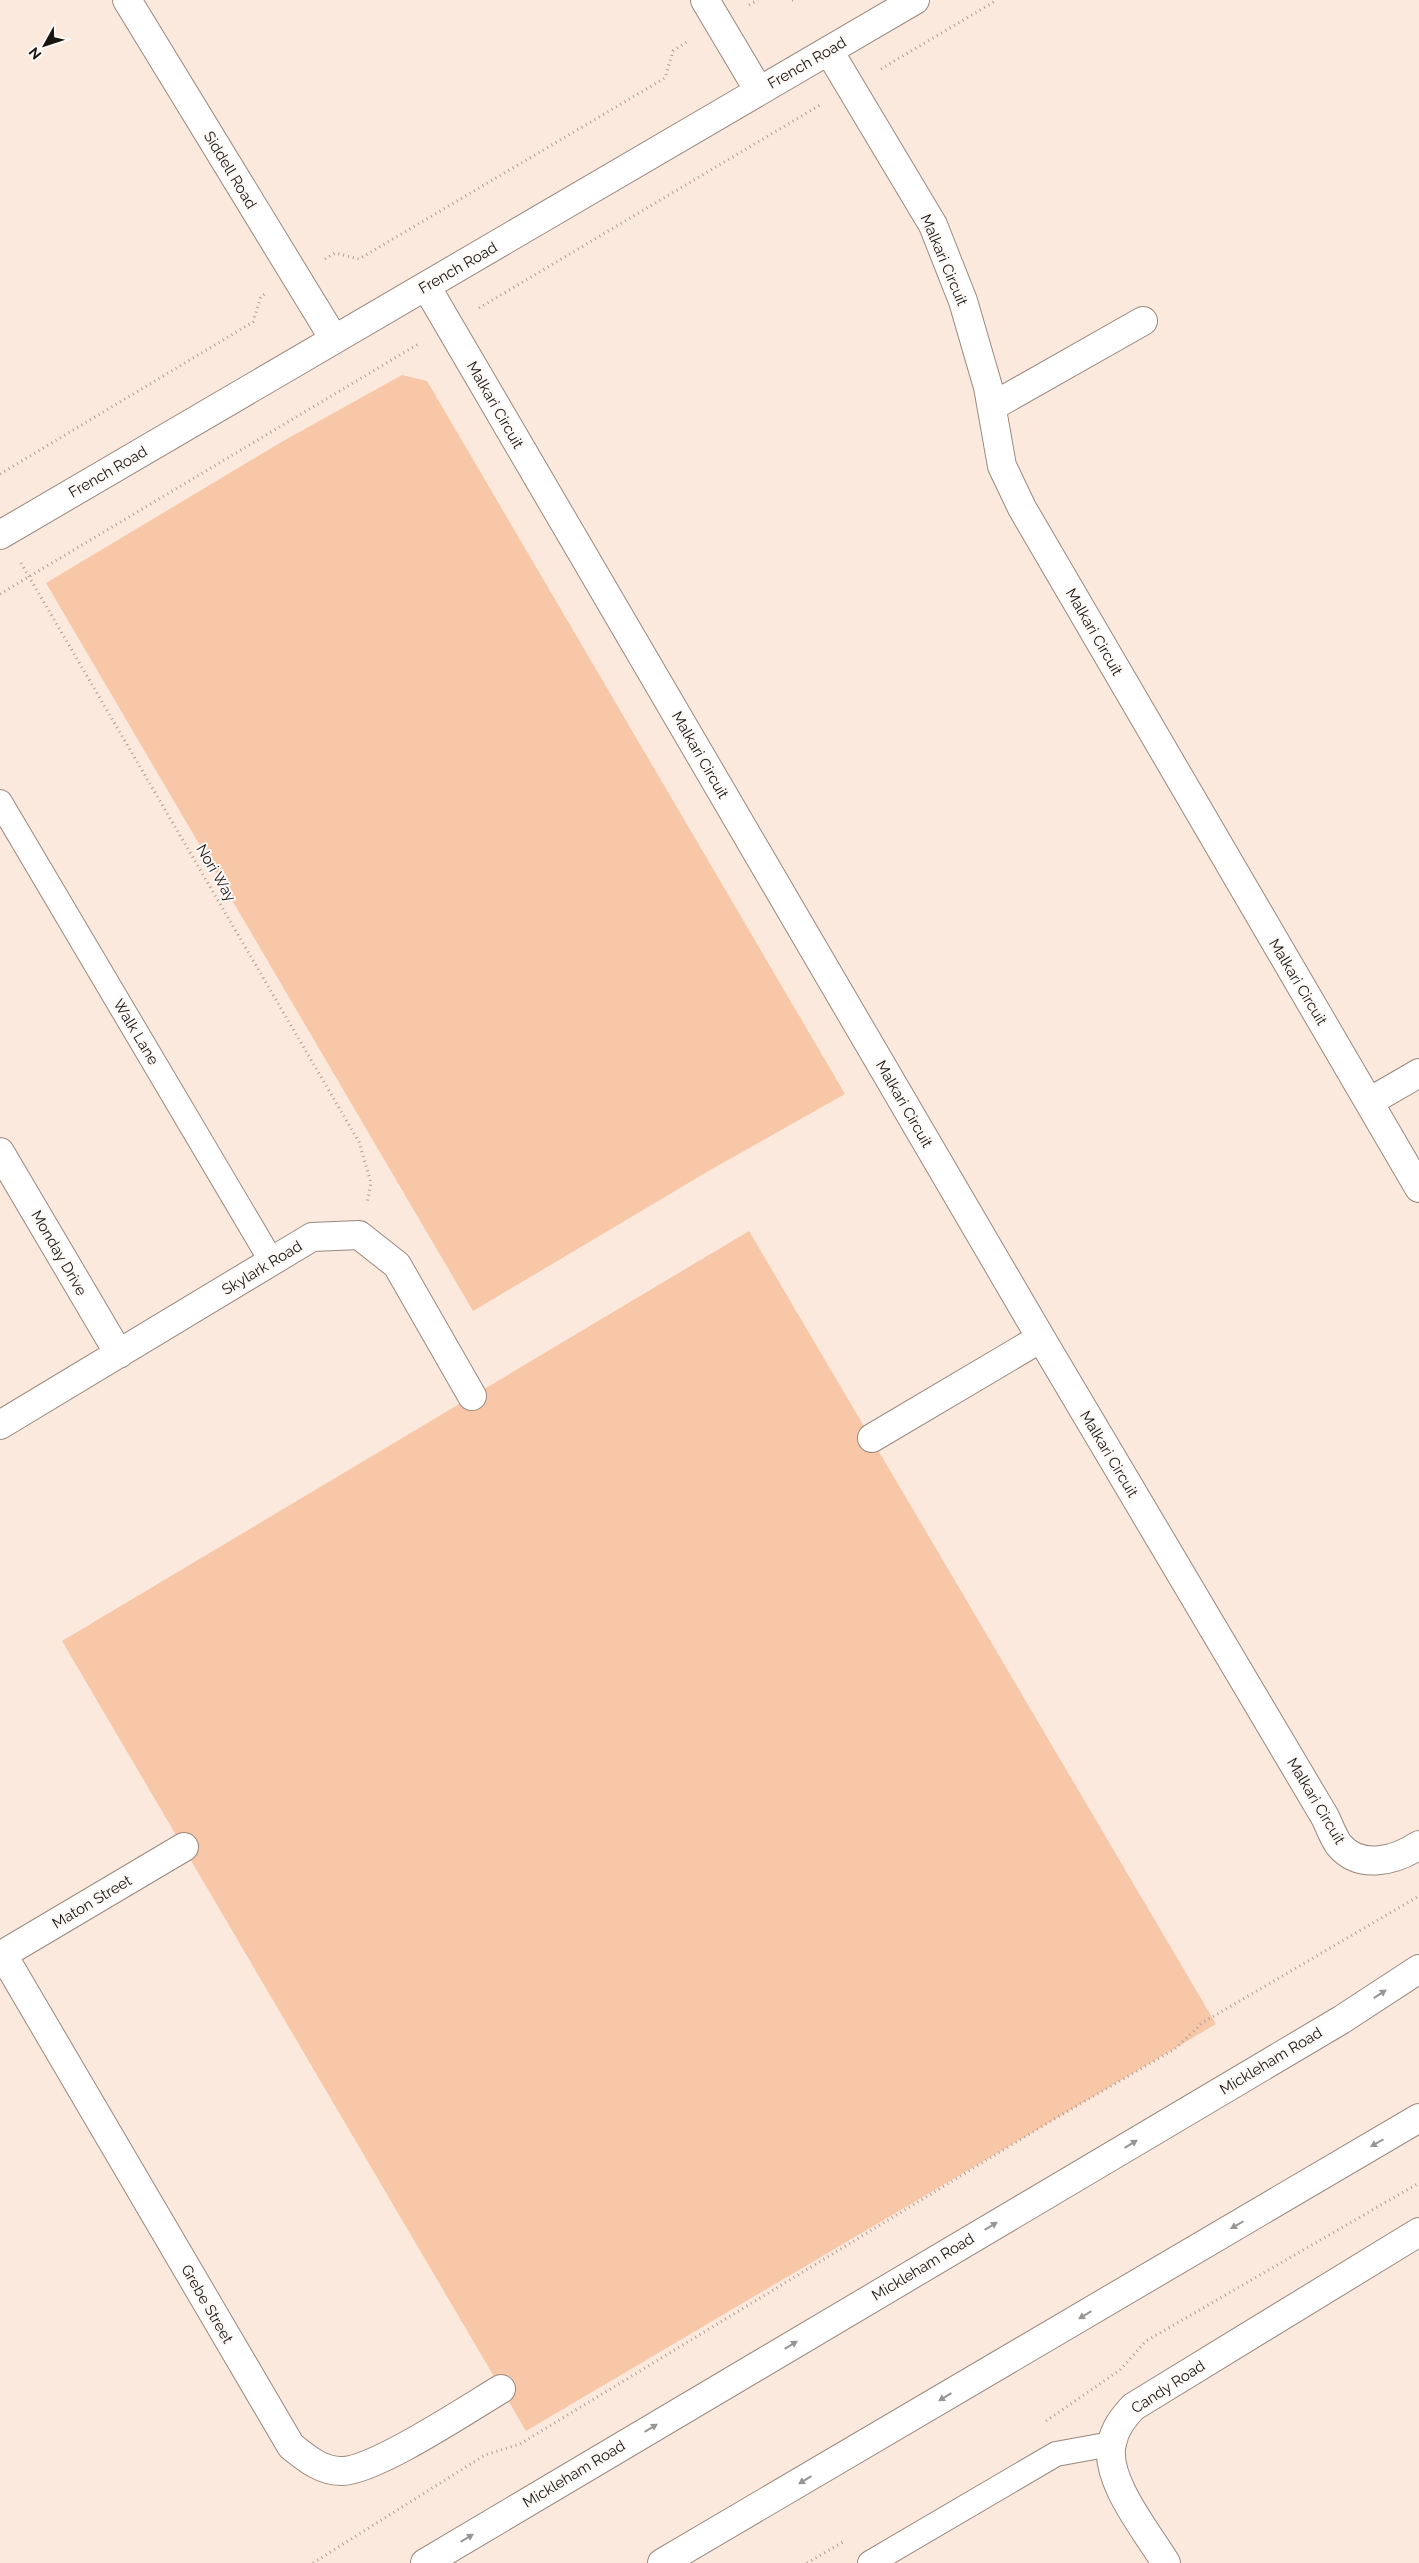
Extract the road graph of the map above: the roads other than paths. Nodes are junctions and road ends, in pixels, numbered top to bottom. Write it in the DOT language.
graph roads {
  1 [pos="127,0"];
  2 [pos="705,0"];
  3 [pos="915,0"];
  4 [pos="829,51"];
  5 [pos="759,90"];
  6 [pos="426,286"];
  7 [pos="1142,321"];
  8 [pos="334,340"];
  9 [pos="992,406"];
  10 [pos="2,534"];
  11 [pos="0,802"];
  12 [pos="1419,1073"];
  13 [pos="1368,1102"];
  14 [pos="0,1152"];
  15 [pos="1419,1188"];
  16 [pos="272,1262"];
  17 [pos="1041,1338"];
  18 [pos="118,1354"];
  19 [pos="472,1396"];
  20 [pos="0,1426"];
  21 [pos="872,1438"];
  22 [pos="1419,1845"];
  23 [pos="184,1847"];
  24 [pos="1,1955"];
  25 [pos="1419,1969"];
  26 [pos="1419,2118"];
  27 [pos="1419,2232"];
  28 [pos="501,2389"];
  29 [pos="1111,2444"];
  30 [pos="707,2538"];
  31 [pos="425,2563"];
  32 [pos="662,2563"];
  33 [pos="684,2563"];
  34 [pos="870,2563"];
  35 [pos="1166,2563"];
  1 -- 8 [label="street, Siddell Road"];
  2 -- 5 [label="street"];
  3 -- 4 [label="street, French Road"];
  4 -- 5 [label="street, French Road"];
  4 -- 9 [label="street, Malkari Circuit"];
  5 -- 6 [label="street, French Road"];
  6 -- 8 [label="street, French Road"];
  6 -- 17 [label="street, Malkari Circuit"];
  7 -- 9 [label="street"];
  8 -- 10 [label="street, French Road"];
  9 -- 13 [label="street, Malkari Circuit"];
  11 -- 16 [label="lane, Walk Lane"];
  12 -- 13 [label="street"];
  13 -- 15 [label="street, Malkari Circuit"];
  14 -- 18 [label="street, Monday Drive"];
  16 -- 18 [label="street, Skylark Road"];
  16 -- 19 [label="street, Skylark Road"];
  17 -- 21 [label="street"];
  17 -- 22 [label="street, Malkari Circuit"];
  18 -- 20 [label="street, Skylark Road"];
  23 -- 24 [label="street, Maton Street"];
  24 -- 28 [label="street, Grebe Street"];
  31 -- 25 [label="street, Mickleham Road, one-way"];
  26 -- 30 [label="street, one-way"];
  27 -- 29 [label="street, Candy Road"];
  29 -- 34 [label="lane"];
  29 -- 35 [label="street"];
  30 -- 32 [label="street"];
  30 -- 33 [label="street"];
}
